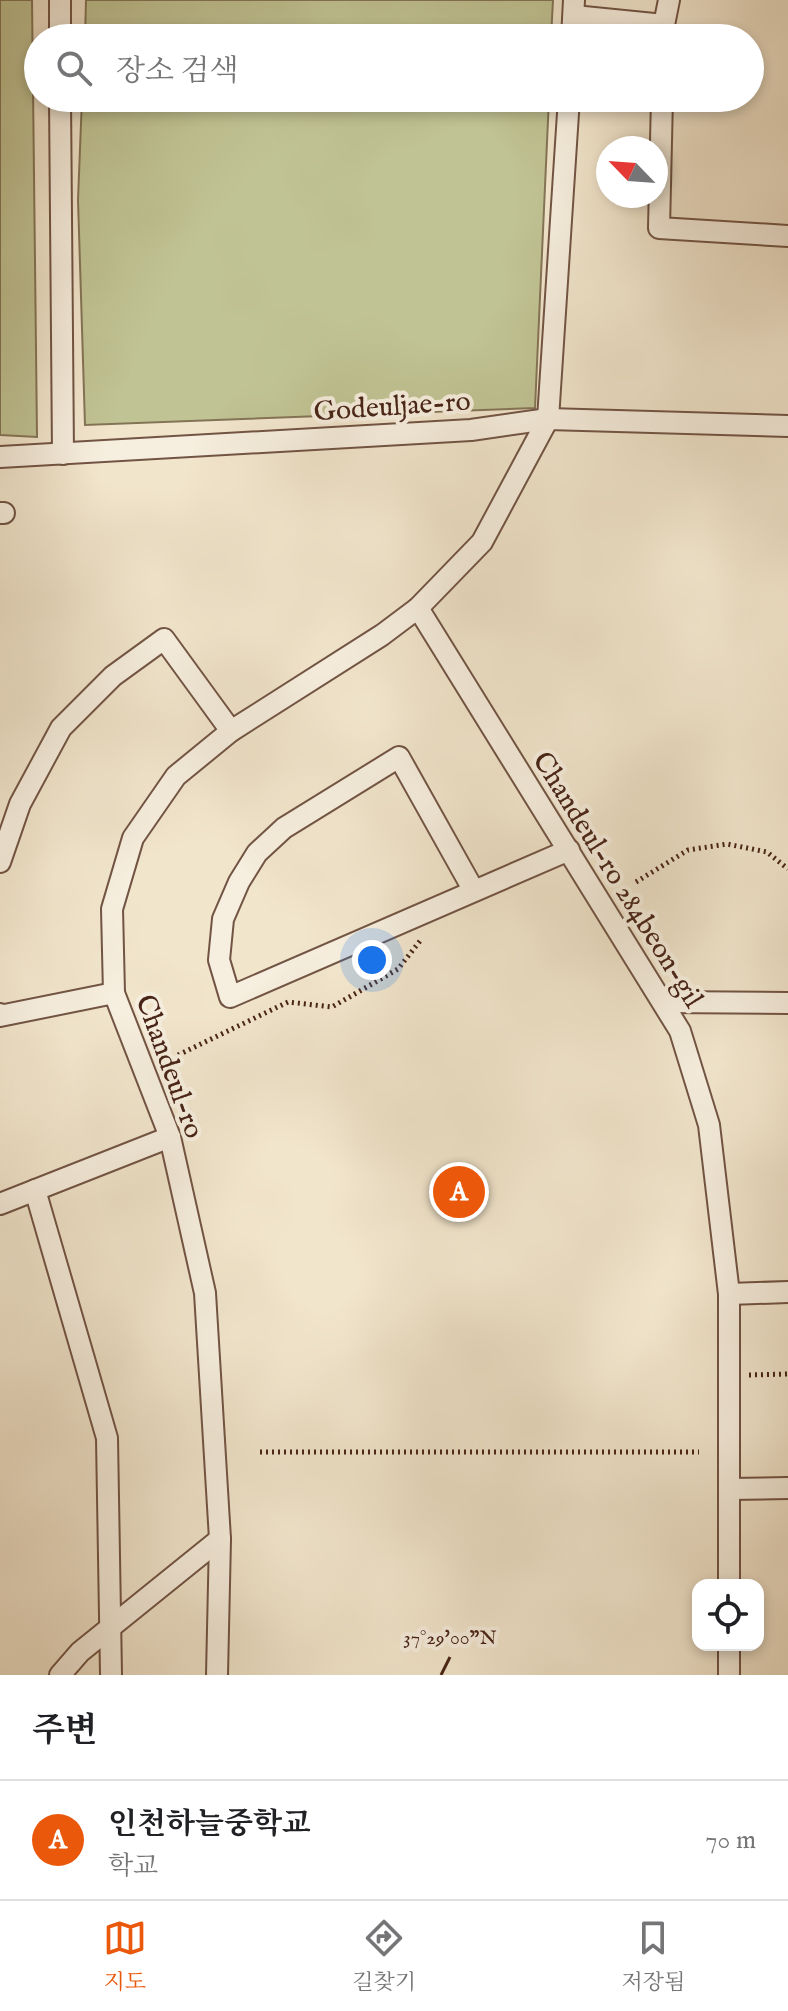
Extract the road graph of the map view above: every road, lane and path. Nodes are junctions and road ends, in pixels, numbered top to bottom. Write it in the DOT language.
graph roads {
  1 [pos="60,0"];
  2 [pos="669,0"];
  3 [pos="574,8"];
  4 [pos="60,24"];
  5 [pos="634,24"];
  6 [pos="665,24"];
  7 [pos="60,112"];
  8 [pos="568,112"];
  9 [pos="662,112"];
  10 [pos="788,236"];
  11 [pos="548,419"];
  12 [pos="788,426"];
  13 [pos="63,454"];
  14 [pos="0,457"];
  15 [pos="418,608"];
  16 [pos="231,731"];
  17 [pos="569,850"];
  18 [pos="0,862"];
  19 [pos="788,869"];
  20 [pos="636,882"];
  21 [pos="474,891"];
  22 [pos="432,935"];
  23 [pos="114,993"];
  24 [pos="663,1002"];
  25 [pos="788,1003"];
  26 [pos="0,1014"];
  27 [pos="178,1055"];
  28 [pos="170,1137"];
  29 [pos="35,1190"];
  30 [pos="0,1204"];
  31 [pos="788,1292"];
  32 [pos="729,1294"];
  33 [pos="788,1374"];
  34 [pos="742,1375"];
  35 [pos="260,1452"];
  36 [pos="699,1452"];
  37 [pos="788,1488"];
  38 [pos="730,1489"];
  39 [pos="220,1539"];
  40 [pos="729,1579"];
  41 [pos="112,1627"];
  42 [pos="729,1651"];
  43 [pos="60,1675"];
  44 [pos="111,1675"];
  45 [pos="217,1675"];
  46 [pos="729,1675"];
  1 -- 4 [label="street"];
  2 -- 6 [label="street"];
  3 -- 5 [label="street"];
  7 -- 13 [label="street"];
  8 -- 11 [label="street"];
  9 -- 10 [label="street"];
  11 -- 12 [label="street, Godeuljae-ro"];
  11 -- 13 [label="street, Godeuljae-ro"];
  11 -- 15 [label="street, Chandeul-ro"];
  13 -- 14 [label="street, Godeuljae-ro"];
  15 -- 16 [label="street, Chandeul-ro"];
  15 -- 17 [label="street, Chandeul-ro 284beon-gil"];
  16 -- 18 [label="street"];
  16 -- 23 [label="street, Chandeul-ro"];
  17 -- 21 [label="street"];
  17 -- 24 [label="street, Chandeul-ro 284beon-gil"];
  19 -- 20 [label="path"];
  21 -- 21 [label="street"];
  22 -- 27 [label="path"];
  23 -- 26 [label="street"];
  23 -- 28 [label="street, Chandeul-ro"];
  24 -- 25 [label="street"];
  24 -- 32 [label="street, Chandeul-ro 284beon-gil"];
  28 -- 29 [label="street"];
  28 -- 39 [label="street, Chandeul-ro"];
  29 -- 30 [label="street"];
  29 -- 41 [label="street"];
  31 -- 32 [label="street"];
  32 -- 38 [label="street, Chandeul-ro 284beon-gil"];
  33 -- 34 [label="path"];
  35 -- 36 [label="path"];
  37 -- 38 [label="street"];
  38 -- 40 [label="street, Chandeul-ro 284beon-gil"];
  39 -- 41 [label="street"];
  39 -- 45 [label="street, Chandeul-ro"];
  41 -- 43 [label="street"];
  41 -- 44 [label="street"];
  42 -- 46 [label="street"];
}
